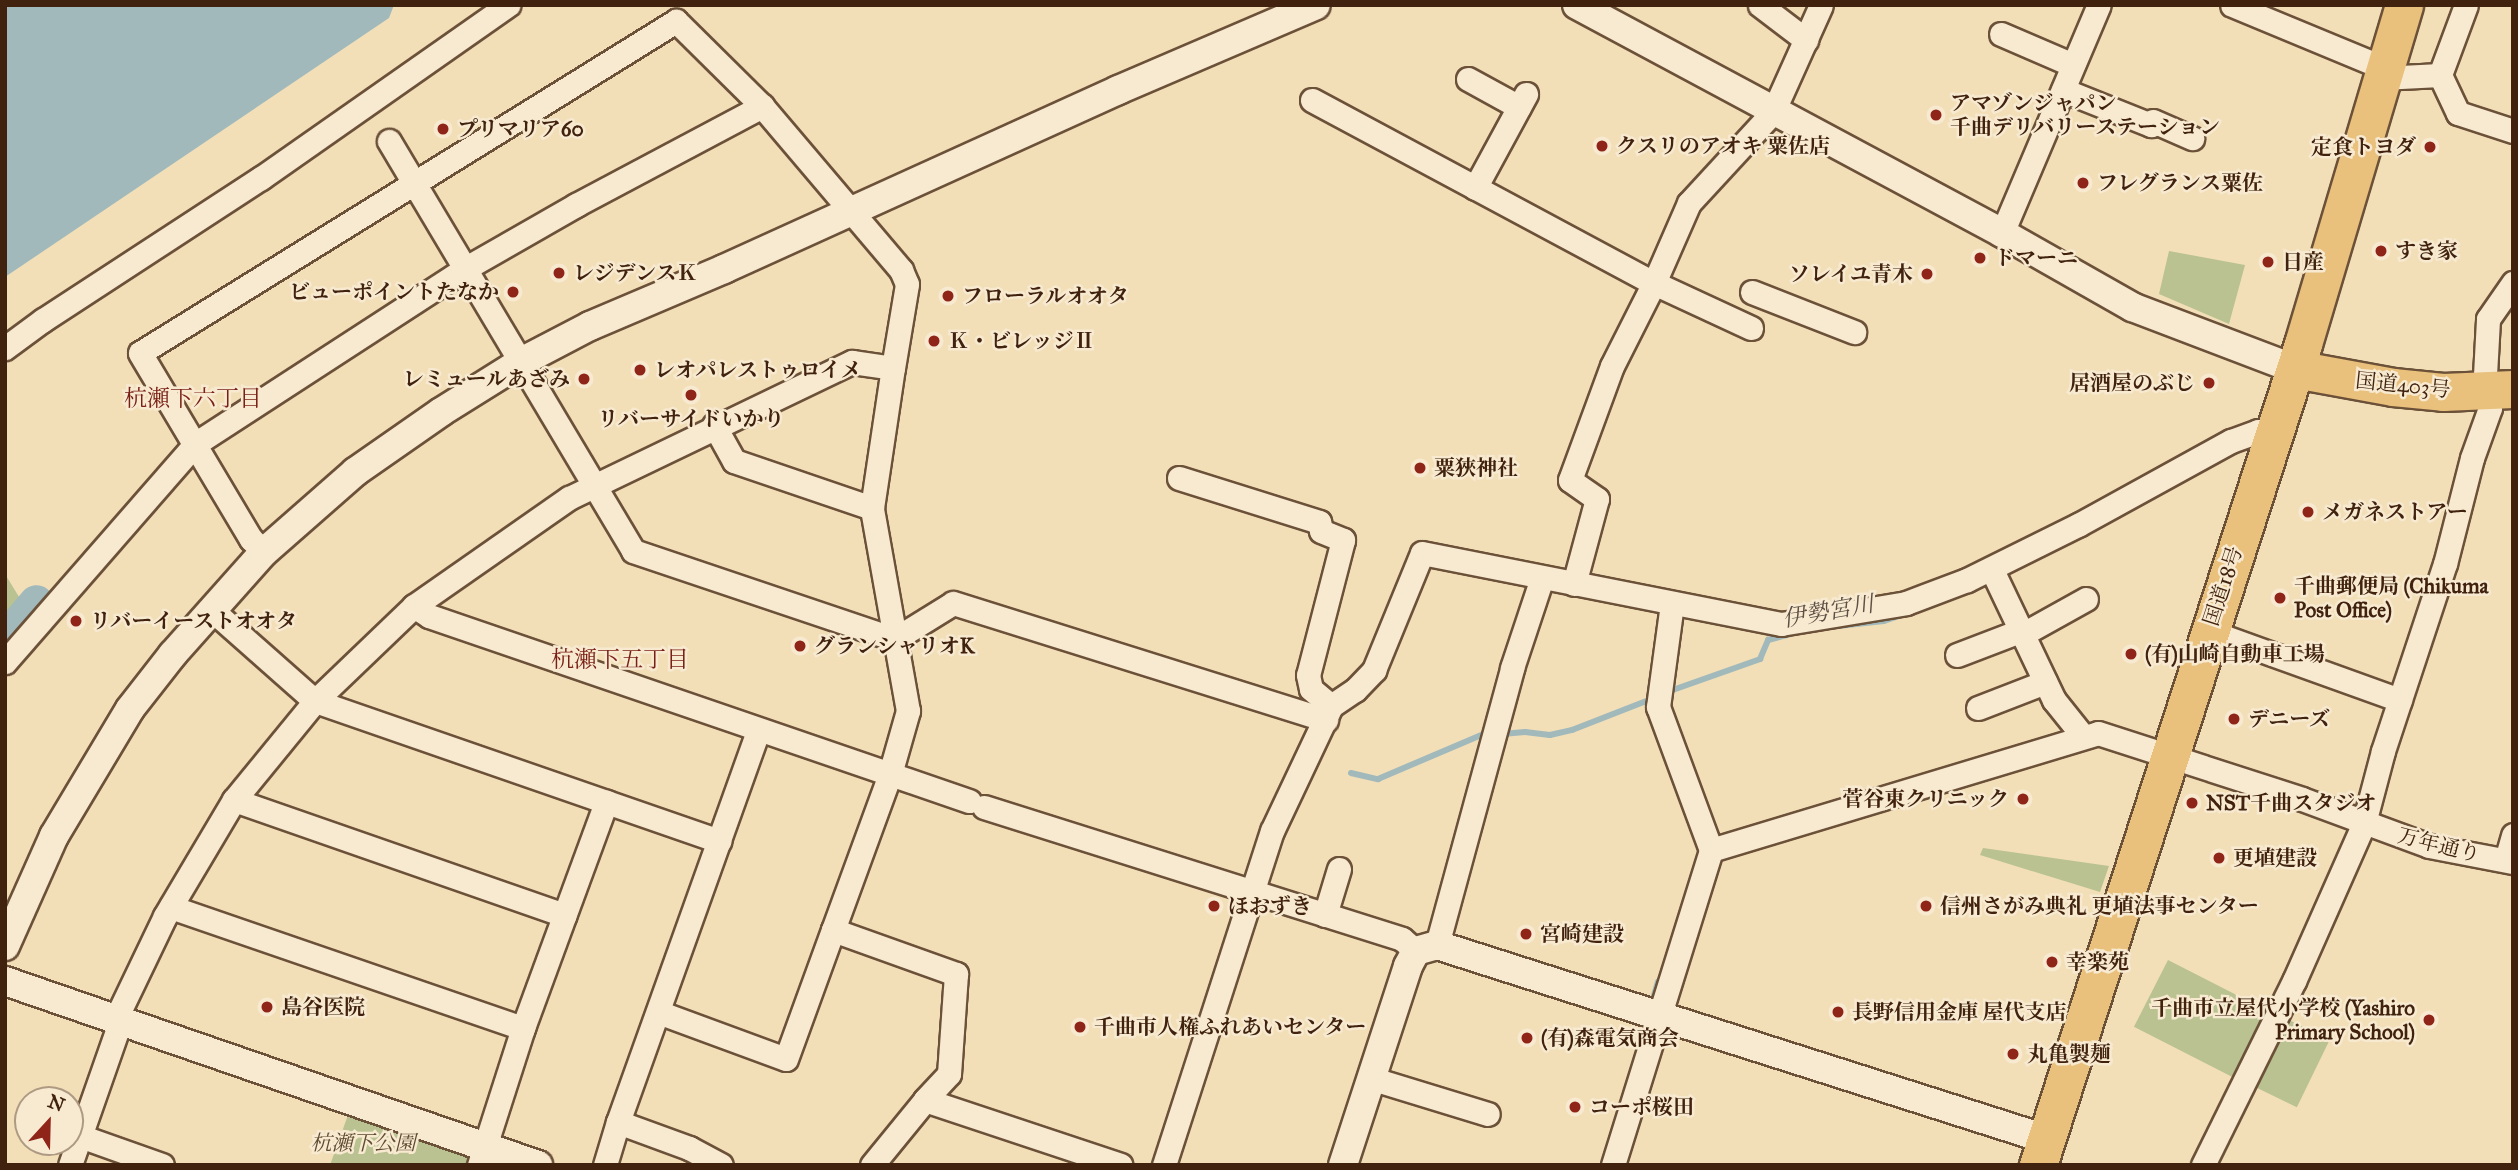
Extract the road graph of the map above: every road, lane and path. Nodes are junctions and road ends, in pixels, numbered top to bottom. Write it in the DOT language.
graph roads {
  1 [pos="508,5"];
  2 [pos="1316,5"];
  3 [pos="1577,5"];
  4 [pos="1760,5"];
  5 [pos="1821,5"];
  6 [pos="2099,5"];
  7 [pos="2232,5"];
  8 [pos="2404,5"];
  9 [pos="2466,5"];
  10 [pos="2001,34"];
  11 [pos="1805,40"];
  12 [pos="2073,65"];
  13 [pos="2382,73"];
  14 [pos="2440,75"];
  15 [pos="1468,79"];
  16 [pos="2063,90"];
  17 [pos="1312,100"];
  18 [pos="762,106"];
  19 [pos="1773,111"];
  20 [pos="2513,131"];
  21 [pos="2192,138"];
  22 [pos="389,141"];
  23 [pos="416,183"];
  24 [pos="1475,188"];
  25 [pos="851,212"];
  26 [pos="2002,233"];
  27 [pos="466,268"];
  28 [pos="1654,283"];
  29 [pos="2513,283"];
  30 [pos="1844,323"];
  31 [pos="5,348"];
  32 [pos="521,362"];
  33 [pos="893,368"];
  34 [pos="2295,369"];
  35 [pos="2500,390"];
  36 [pos="714,425"];
  37 [pos="2272,434"];
  38 [pos="195,444"];
  39 [pos="1179,478"];
  40 [pos="594,484"];
  41 [pos="872,508"];
  42 [pos="264,552"];
  43 [pos="1992,570"];
  44 [pos="1542,578"];
  45 [pos="1574,584"];
  46 [pos="2086,599"];
  47 [pos="1672,603"];
  48 [pos="414,606"];
  49 [pos="212,610"];
  50 [pos="2208,631"];
  51 [pos="2022,632"];
  52 [pos="895,639"];
  53 [pos="1957,655"];
  54 [pos="5,662"];
  55 [pos="2045,682"];
  56 [pos="2400,700"];
  57 [pos="315,701"];
  58 [pos="1978,708"];
  59 [pos="1328,713"];
  60 [pos="758,730"];
  61 [pos="2082,735"];
  62 [pos="2169,755"];
  63 [pos="890,774"];
  64 [pos="234,800"];
  65 [pos="606,802"];
  66 [pos="2364,823"];
  67 [pos="2513,835"];
  68 [pos="719,841"];
  69 [pos="1711,850"];
  70 [pos="2509,861"];
  71 [pos="1339,869"];
  72 [pos="1253,892"];
  73 [pos="171,907"];
  74 [pos="565,915"];
  75 [pos="1325,915"];
  76 [pos="833,930"];
  77 [pos="5,946"];
  78 [pos="1426,948"];
  79 [pos="5,981"];
  80 [pos="658,1012"];
  81 [pos="1659,1017"];
  82 [pos="118,1021"];
  83 [pos="523,1028"];
  84 [pos="1370,1078"];
  85 [pos="925,1100"];
  86 [pos="1489,1114"];
  87 [pos="618,1122"];
  88 [pos="84,1124"];
  89 [pos="84,1137"];
  90 [pos="481,1155"];
  91 [pos="2050,1156"];
  92 [pos="162,1165"];
  93 [pos="538,1165"];
  94 [pos="604,1165"];
  95 [pos="721,1165"];
  96 [pos="872,1165"];
  97 [pos="1120,1165"];
  98 [pos="1164,1165"];
  99 [pos="1343,1165"];
  100 [pos="1613,1165"];
  101 [pos="2203,1165"];
  1 -- 31 [label="street"];
  2 -- 25 [label="street"];
  3 -- 19 [label="street"];
  4 -- 11 [label="street"];
  5 -- 11 [label="street"];
  6 -- 12 [label="street"];
  7 -- 13 [label="street"];
  8 -- 13 [label="highway, 国道18号"];
  9 -- 14 [label="street"];
  10 -- 12 [label="street"];
  11 -- 19 [label="street"];
  12 -- 16 [label="street"];
  13 -- 14 [label="street"];
  13 -- 34 [label="highway, 国道18号"];
  14 -- 20 [label="street"];
  15 -- 24 [label="street"];
  16 -- 21 [label="street"];
  16 -- 26 [label="street"];
  17 -- 24 [label="street"];
  18 -- 23 [label="street"];
  18 -- 25 [label="street"];
  18 -- 27 [label="street"];
  19 -- 26 [label="street"];
  19 -- 28 [label="street"];
  22 -- 23 [label="street"];
  23 -- 27 [label="street"];
  23 -- 38 [label="street"];
  24 -- 28 [label="street"];
  25 -- 32 [label="street"];
  25 -- 33 [label="street"];
  26 -- 34 [label="street"];
  27 -- 32 [label="street"];
  27 -- 38 [label="street"];
  28 -- 30 [label="street"];
  28 -- 45 [label="street"];
  29 -- 35 [label="street"];
  32 -- 40 [label="street"];
  32 -- 42 [label="street"];
  33 -- 36 [label="street"];
  33 -- 41 [label="street"];
  34 -- 35 [label="highway, 国道403号"];
  34 -- 37 [label="highway, 国道18号"];
  35 -- 56 [label="street"];
  36 -- 40 [label="street"];
  36 -- 41 [label="street"];
  37 -- 43 [label="street"];
  37 -- 50 [label="highway, 国道18号"];
  38 -- 42 [label="street"];
  38 -- 54 [label="street"];
  39 -- 59 [label="street"];
  40 -- 48 [label="street"];
  40 -- 52 [label="street"];
  41 -- 52 [label="street"];
  42 -- 49 [label="street"];
  43 -- 47 [label="street"];
  43 -- 51 [label="street"];
  44 -- 45 [label="street"];
  44 -- 59 [label="street"];
  44 -- 78 [label="street"];
  45 -- 47 [label="street"];
  46 -- 51 [label="street"];
  47 -- 69 [label="street"];
  48 -- 57 [label="street"];
  48 -- 60 [label="street"];
  49 -- 57 [label="street"];
  49 -- 77 [label="street"];
  50 -- 56 [label="street"];
  50 -- 62 [label="highway, 国道18号"];
  51 -- 53 [label="street"];
  51 -- 55 [label="street"];
  52 -- 59 [label="street"];
  52 -- 63 [label="street"];
  55 -- 58 [label="street"];
  55 -- 61 [label="street"];
  56 -- 66 [label="street"];
  57 -- 64 [label="street"];
  57 -- 65 [label="street"];
  59 -- 72 [label="street"];
  60 -- 63 [label="street"];
  60 -- 68 [label="street"];
  61 -- 62 [label="street, 万年通り"];
  61 -- 69 [label="street"];
  62 -- 66 [label="street, 万年通り"];
  62 -- 91 [label="highway, 国道18号"];
  63 -- 72 [label="street"];
  63 -- 76 [label="street"];
  64 -- 73 [label="street"];
  64 -- 74 [label="street"];
  65 -- 68 [label="street"];
  65 -- 74 [label="street"];
  66 -- 70 [label="street, 万年通り"];
  66 -- 101 [label="street"];
  67 -- 70 [label="street"];
  68 -- 80 [label="street"];
  69 -- 81 [label="street"];
  71 -- 75 [label="street"];
  72 -- 75 [label="street"];
  72 -- 98 [label="street"];
  73 -- 82 [label="street"];
  73 -- 83 [label="street"];
  74 -- 83 [label="street"];
  75 -- 78 [label="street"];
  76 -- 80 [label="street"];
  76 -- 85 [label="street"];
  78 -- 81 [label="street"];
  78 -- 84 [label="street"];
  79 -- 82 [label="street"];
  80 -- 87 [label="street"];
  81 -- 91 [label="street"];
  81 -- 100 [label="street"];
  82 -- 88 [label="street"];
  82 -- 90 [label="street"];
  83 -- 90 [label="street"];
  84 -- 86 [label="street"];
  84 -- 99 [label="street"];
  85 -- 96 [label="street"];
  85 -- 97 [label="street"];
  87 -- 94 [label="street"];
  87 -- 95 [label="street"];
  89 -- 92 [label="street"];
  90 -- 93 [label="street"];
}
